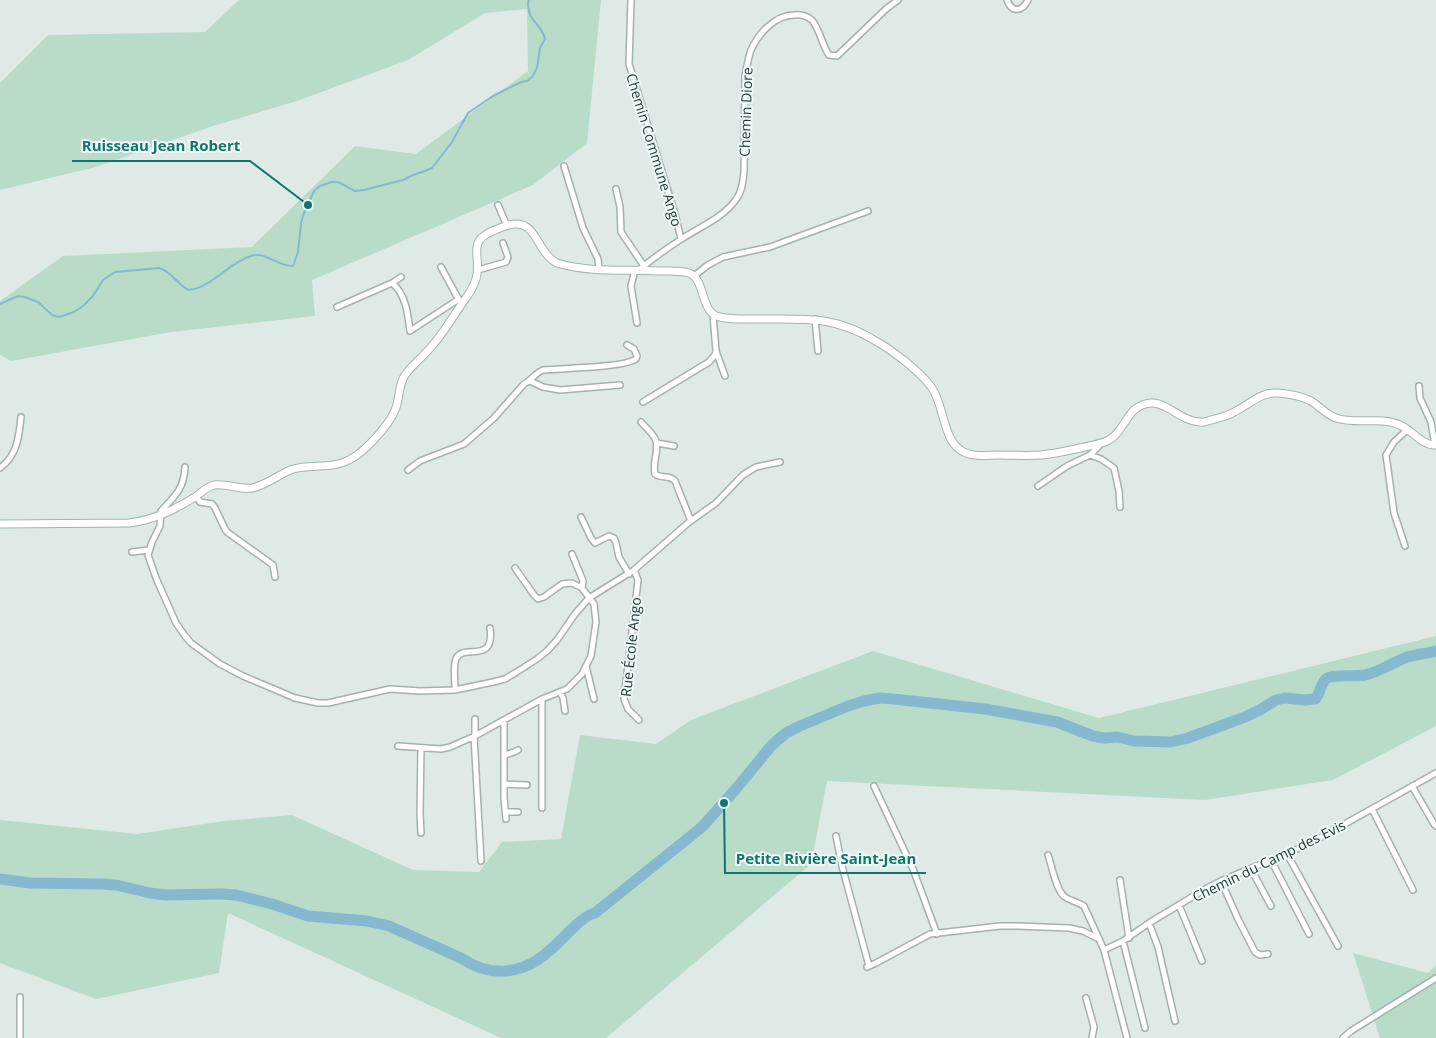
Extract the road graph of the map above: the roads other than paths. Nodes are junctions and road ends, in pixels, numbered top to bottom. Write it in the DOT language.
graph roads {
  1 [pos="631,0"];
  2 [pos="898,0"];
  3 [pos="1007,0"];
  4 [pos="1028,0"];
  5 [pos="564,166"];
  6 [pos="616,189"];
  7 [pos="498,205"];
  8 [pos="868,211"];
  9 [pos="507,226"];
  10 [pos="681,239"];
  11 [pos="503,243"];
  12 [pos="441,267"];
  13 [pos="639,268"];
  14 [pos="599,269"];
  15 [pos="478,270"];
  16 [pos="694,276"];
  17 [pos="401,277"];
  18 [pos="392,284"];
  19 [pos="460,302"];
  20 [pos="337,307"];
  21 [pos="713,315"];
  22 [pos="815,319"];
  23 [pos="637,323"];
  24 [pos="627,344"];
  25 [pos="716,351"];
  26 [pos="818,351"];
  27 [pos="725,376"];
  28 [pos="530,381"];
  29 [pos="620,385"];
  30 [pos="1419,386"];
  31 [pos="643,402"];
  32 [pos="20,417"];
  33 [pos="641,422"];
  34 [pos="1408,429"];
  35 [pos="657,442"];
  36 [pos="1102,443"];
  37 [pos="1436,445"];
  38 [pos="674,446"];
  39 [pos="1090,455"];
  40 [pos="780,462"];
  41 [pos="185,467"];
  42 [pos="0,468"];
  43 [pos="408,470"];
  44 [pos="1038,486"];
  45 [pos="196,496"];
  46 [pos="1120,507"];
  47 [pos="162,516"];
  48 [pos="581,517"];
  49 [pos="691,521"];
  50 [pos="0,524"];
  51 [pos="1405,546"];
  52 [pos="149,550"];
  53 [pos="132,552"];
  54 [pos="572,554"];
  55 [pos="515,568"];
  56 [pos="634,570"];
  57 [pos="629,574"];
  58 [pos="275,577"];
  59 [pos="582,588"];
  60 [pos="590,598"];
  61 [pos="490,628"];
  62 [pos="586,666"];
  63 [pos="455,690"];
  64 [pos="560,692"];
  65 [pos="542,699"];
  66 [pos="594,699"];
  67 [pos="565,712"];
  68 [pos="475,719"];
  69 [pos="504,720"];
  70 [pos="639,720"];
  71 [pos="475,736"];
  72 [pos="398,746"];
  73 [pos="421,748"];
  74 [pos="518,750"];
  75 [pos="504,755"];
  76 [pos="1436,773"];
  77 [pos="505,784"];
  78 [pos="527,785"];
  79 [pos="874,786"];
  80 [pos="1412,786"];
  81 [pos="542,808"];
  82 [pos="1372,809"];
  83 [pos="506,812"];
  84 [pos="518,812"];
  85 [pos="506,819"];
  86 [pos="1436,826"];
  87 [pos="421,833"];
  88 [pos="836,836"];
  89 [pos="1287,854"];
  90 [pos="1048,855"];
  91 [pos="1271,860"];
  92 [pos="481,861"];
  93 [pos="1250,869"];
  94 [pos="1120,880"];
  95 [pos="1221,881"];
  96 [pos="1413,890"];
  97 [pos="1179,905"];
  98 [pos="1271,906"];
  99 [pos="1149,923"];
  100 [pos="937,934"];
  101 [pos="1308,934"];
  102 [pos="1097,938"];
  103 [pos="1129,938"];
  104 [pos="1123,941"];
  105 [pos="1338,946"];
  106 [pos="1104,950"];
  107 [pos="1268,954"];
  108 [pos="1202,961"];
  109 [pos="1436,978"];
  110 [pos="20,997"];
  111 [pos="1086,998"];
  112 [pos="1175,1021"];
  113 [pos="1145,1028"];
  114 [pos="20,1038"];
  115 [pos="1092,1038"];
  116 [pos="1127,1038"];
  117 [pos="1343,1038"];
  1 -- 10 [label="street, Chemin Commune Ango"];
  2 -- 10 [label="street, Chemin Diore"];
  3 -- 4 [label="street"];
  5 -- 14 [label="street"];
  6 -- 13 [label="street"];
  7 -- 9 [label="street"];
  8 -- 16 [label="street"];
  9 -- 14 [label="street"];
  9 -- 15 [label="street"];
  10 -- 13 [label="street, Chemin Diore"];
  11 -- 15 [label="street"];
  12 -- 19 [label="street"];
  13 -- 14 [label="street"];
  13 -- 16 [label="street"];
  13 -- 23 [label="street"];
  15 -- 19 [label="street"];
  16 -- 21 [label="street"];
  17 -- 18 [label="street"];
  18 -- 19 [label="street"];
  18 -- 20 [label="street"];
  19 -- 45 [label="street"];
  21 -- 22 [label="street"];
  21 -- 25 [label="street"];
  22 -- 26 [label="street"];
  22 -- 36 [label="street"];
  24 -- 28 [label="street"];
  25 -- 27 [label="street"];
  25 -- 31 [label="street"];
  28 -- 29 [label="street"];
  28 -- 43 [label="street"];
  30 -- 37 [label="street"];
  32 -- 42 [label="street"];
  33 -- 35 [label="street"];
  34 -- 36 [label="street"];
  34 -- 37 [label="street"];
  34 -- 51 [label="street"];
  35 -- 38 [label="street"];
  35 -- 49 [label="street"];
  36 -- 39 [label="street"];
  39 -- 44 [label="street"];
  39 -- 46 [label="street"];
  40 -- 49 [label="street, Rue École Ango"];
  41 -- 47 [label="street"];
  45 -- 47 [label="street"];
  45 -- 58 [label="street"];
  47 -- 50 [label="street"];
  47 -- 52 [label="street"];
  48 -- 57 [label="street"];
  49 -- 56 [label="street, Rue École Ango"];
  52 -- 53 [label="street"];
  52 -- 63 [label="street, Rue École Ango"];
  54 -- 59 [label="street"];
  55 -- 59 [label="street"];
  56 -- 57 [label="street, Rue École Ango"];
  56 -- 70 [label="street, Rue École Ango"];
  57 -- 60 [label="street, Rue École Ango"];
  59 -- 60 [label="street"];
  60 -- 62 [label="street"];
  60 -- 63 [label="street, Rue École Ango"];
  61 -- 63 [label="street"];
  62 -- 64 [label="street"];
  62 -- 66 [label="street"];
  64 -- 65 [label="street"];
  64 -- 67 [label="street"];
  65 -- 69 [label="street"];
  65 -- 81 [label="street"];
  68 -- 71 [label="street"];
  69 -- 71 [label="street"];
  69 -- 75 [label="street"];
  71 -- 73 [label="street"];
  71 -- 92 [label="street"];
  72 -- 73 [label="street"];
  73 -- 87 [label="street"];
  74 -- 75 [label="street"];
  75 -- 77 [label="street"];
  76 -- 80 [label="street, Chemin du Camp des Evis"];
  77 -- 78 [label="street"];
  77 -- 83 [label="street"];
  79 -- 100 [label="street"];
  80 -- 82 [label="street, Chemin du Camp des Evis"];
  80 -- 86 [label="street"];
  82 -- 89 [label="street, Chemin du Camp des Evis"];
  82 -- 96 [label="street"];
  83 -- 84 [label="street"];
  83 -- 85 [label="street"];
  88 -- 100 [label="street"];
  89 -- 91 [label="street, Chemin du Camp des Evis"];
  89 -- 105 [label="street"];
  90 -- 102 [label="street"];
  91 -- 93 [label="street, Chemin du Camp des Evis"];
  91 -- 101 [label="street"];
  93 -- 95 [label="street, Chemin du Camp des Evis"];
  93 -- 98 [label="street"];
  94 -- 103 [label="street"];
  95 -- 97 [label="street, Chemin du Camp des Evis"];
  95 -- 107 [label="street"];
  97 -- 99 [label="street, Chemin du Camp des Evis"];
  97 -- 108 [label="street"];
  99 -- 103 [label="street, Chemin du Camp des Evis"];
  99 -- 112 [label="street"];
  100 -- 102 [label="street"];
  102 -- 106 [label="street"];
  103 -- 104 [label="street, Chemin du Camp des Evis"];
  104 -- 106 [label="street, Chemin du Camp des Evis"];
  104 -- 113 [label="street"];
  106 -- 116 [label="street"];
  109 -- 117 [label="street"];
  110 -- 114 [label="street"];
  111 -- 115 [label="street"];
}
